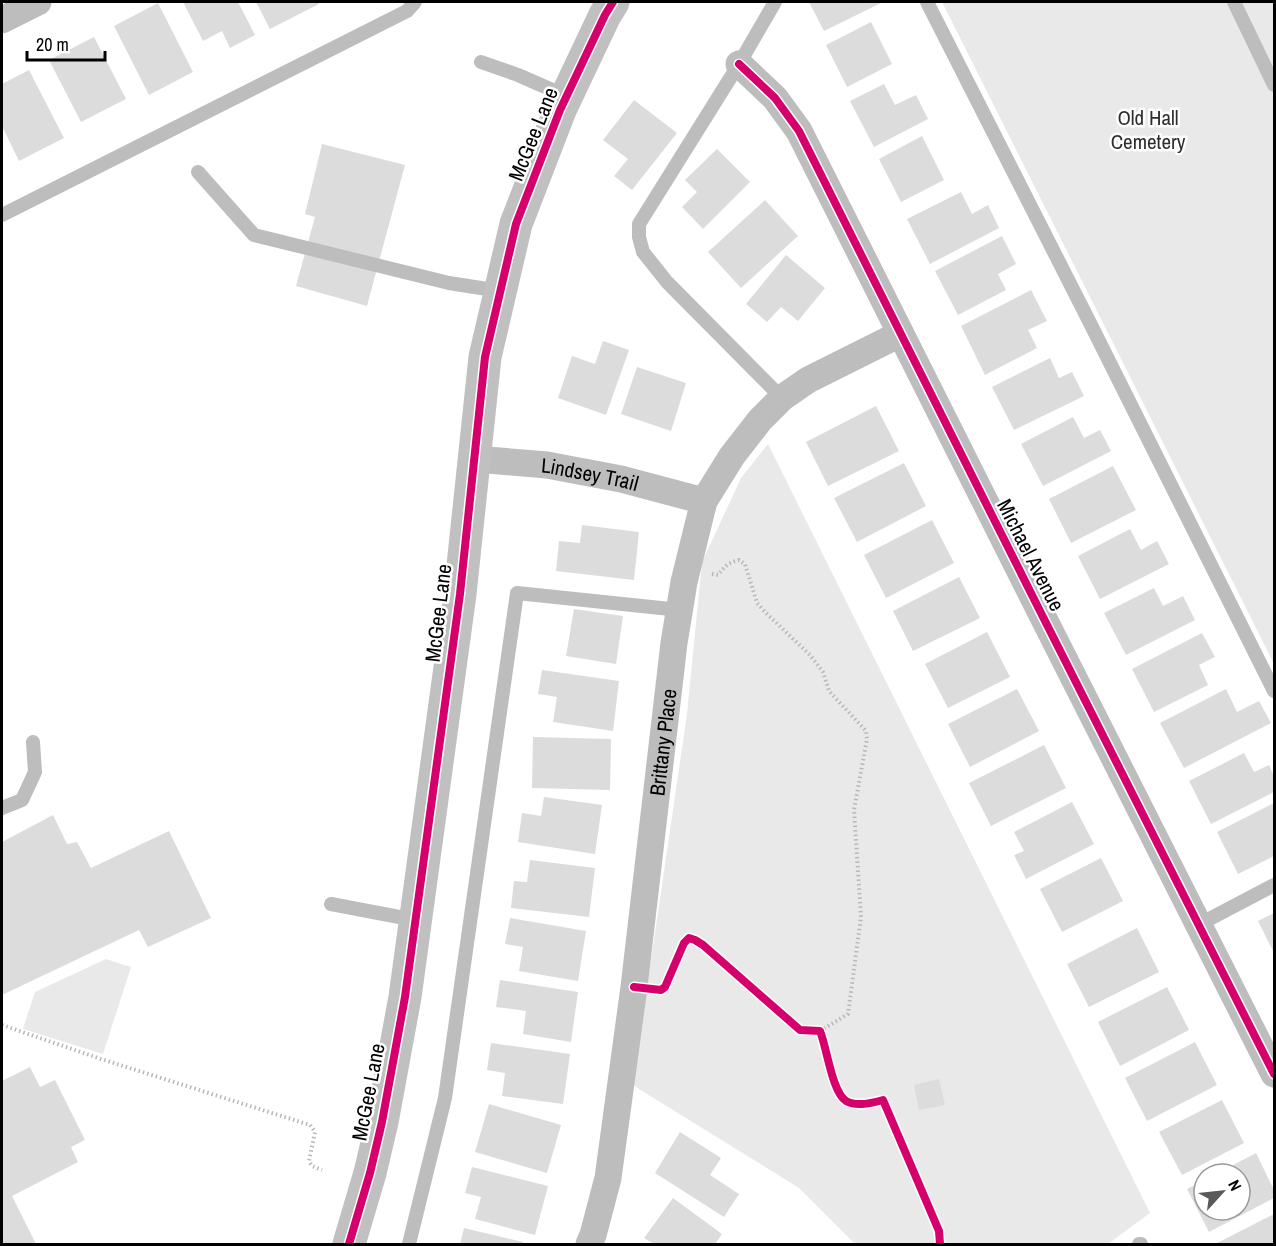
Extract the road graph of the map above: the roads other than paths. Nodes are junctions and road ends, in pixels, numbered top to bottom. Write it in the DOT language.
graph roads {
  1 [pos="38,2"];
  2 [pos="415,2"];
  3 [pos="614,2"];
  4 [pos="775,2"];
  5 [pos="927,2"];
  6 [pos="1234,2"];
  7 [pos="2,20"];
  8 [pos="481,62"];
  9 [pos="739,64"];
  10 [pos="1274,83"];
  11 [pos="566,96"];
  12 [pos="198,172"];
  13 [pos="2,216"];
  14 [pos="500,291"];
  15 [pos="900,334"];
  16 [pos="782,398"];
  17 [pos="474,459"];
  18 [pos="704,501"];
  19 [pos="680,610"];
  20 [pos="1275,691"];
  21 [pos="33,742"];
  22 [pos="2,808"];
  23 [pos="1275,885"];
  24 [pos="331,904"];
  25 [pos="415,920"];
  26 [pos="1198,925"];
  27 [pos="1275,1074"];
  28 [pos="349,1245"];
  29 [pos="409,1245"];
  30 [pos="589,1245"];
  1 -- 7 [label="street"];
  2 -- 13 [label="lane"];
  3 -- 11 [label="street, McGee Lane"];
  4 -- 9 [label="lane"];
  5 -- 20 [label="lane"];
  6 -- 10 [label="lane"];
  8 -- 11 [label="lane"];
  9 -- 15 [label="street, Michael Avenue"];
  9 -- 16 [label="lane"];
  11 -- 14 [label="street, McGee Lane"];
  12 -- 14 [label="lane"];
  14 -- 17 [label="street, McGee Lane"];
  15 -- 16 [label="street, Brittany Place"];
  15 -- 26 [label="street, Michael Avenue"];
  16 -- 18 [label="street, Brittany Place"];
  17 -- 18 [label="street, Lindsey Trail"];
  17 -- 25 [label="street, McGee Lane"];
  18 -- 19 [label="street, Brittany Place"];
  19 -- 29 [label="lane"];
  19 -- 30 [label="street, Brittany Place"];
  21 -- 22 [label="lane"];
  23 -- 26 [label="lane"];
  24 -- 25 [label="lane"];
  25 -- 28 [label="street, McGee Lane"];
  26 -- 27 [label="street, Michael Avenue"];
}
